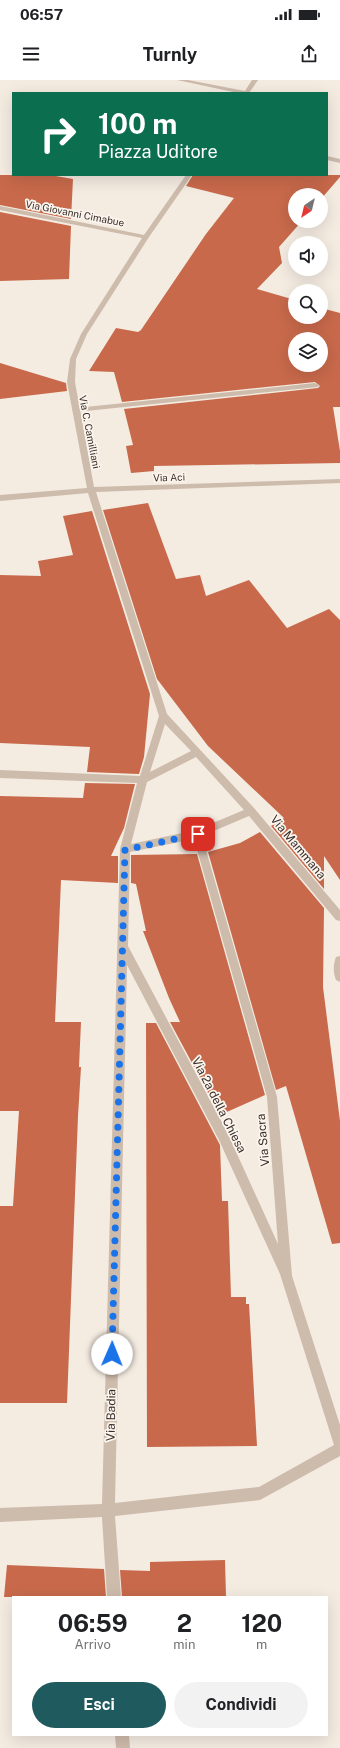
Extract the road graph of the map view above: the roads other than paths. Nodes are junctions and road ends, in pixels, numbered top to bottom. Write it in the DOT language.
graph roads {
  1 [pos="180,80"];
  2 [pos="255,80"];
  3 [pos="241,92"];
  4 [pos="247,92"];
  5 [pos="328,158"];
  6 [pos="340,161"];
  7 [pos="188,176"];
  8 [pos="0,208"];
  9 [pos="146,237"];
  10 [pos="315,385"];
  11 [pos="76,410"];
  12 [pos="339,482"];
  13 [pos="91,490"];
  14 [pos="0,498"];
  15 [pos="163,716"];
  16 [pos="197,752"];
  17 [pos="0,774"];
  18 [pos="144,780"];
  19 [pos="251,811"];
  20 [pos="198,834"];
  21 [pos="125,850"];
  22 [pos="340,917"];
  23 [pos="123,948"];
  24 [pos="340,960"];
  25 [pos="340,977"];
  26 [pos="286,1276"];
  27 [pos="340,1445"];
  28 [pos="340,1449"];
  29 [pos="108,1510"];
  30 [pos="0,1514"];
  31 [pos="114,1596"];
  32 [pos="122,1736"];
  33 [pos="123,1748"];
  1 -- 3 [label="street"];
  2 -- 4 [label="street"];
  5 -- 6 [label="street"];
  7 -- 9 [label="street, Via C. Camilliani"];
  8 -- 9 [label="street, Via Giovanni Cimabue"];
  9 -- 11 [label="street, Via C. Camilliani"];
  10 -- 11 [label="street"];
  11 -- 13 [label="street, Via C. Camilliani"];
  12 -- 13 [label="street, Via Aci"];
  13 -- 14 [label="street, Via Aci"];
  13 -- 15 [label="street, Via C. Camilliani"];
  15 -- 16 [label="street, Via Mammana"];
  15 -- 18 [label="street, Via Badia"];
  16 -- 18 [label="street"];
  16 -- 19 [label="street, Via Mammana"];
  17 -- 18 [label="street"];
  18 -- 21 [label="street, Via Badia"];
  19 -- 20 [label="street"];
  19 -- 22 [label="street, Via Mammana"];
  20 -- 21 [label="street"];
  20 -- 26 [label="street, Via Sacra"];
  21 -- 23 [label="street, Via Badia"];
  23 -- 26 [label="street, Via 2a della Chiesa"];
  23 -- 29 [label="street, Via Badia"];
  24 -- 25 [label="street"];
  26 -- 27 [label="street, Via Sacra"];
  28 -- 29 [label="street"];
  29 -- 30 [label="street"];
  29 -- 31 [label="street, Via Badia"];
  32 -- 33 [label="street"];
}
